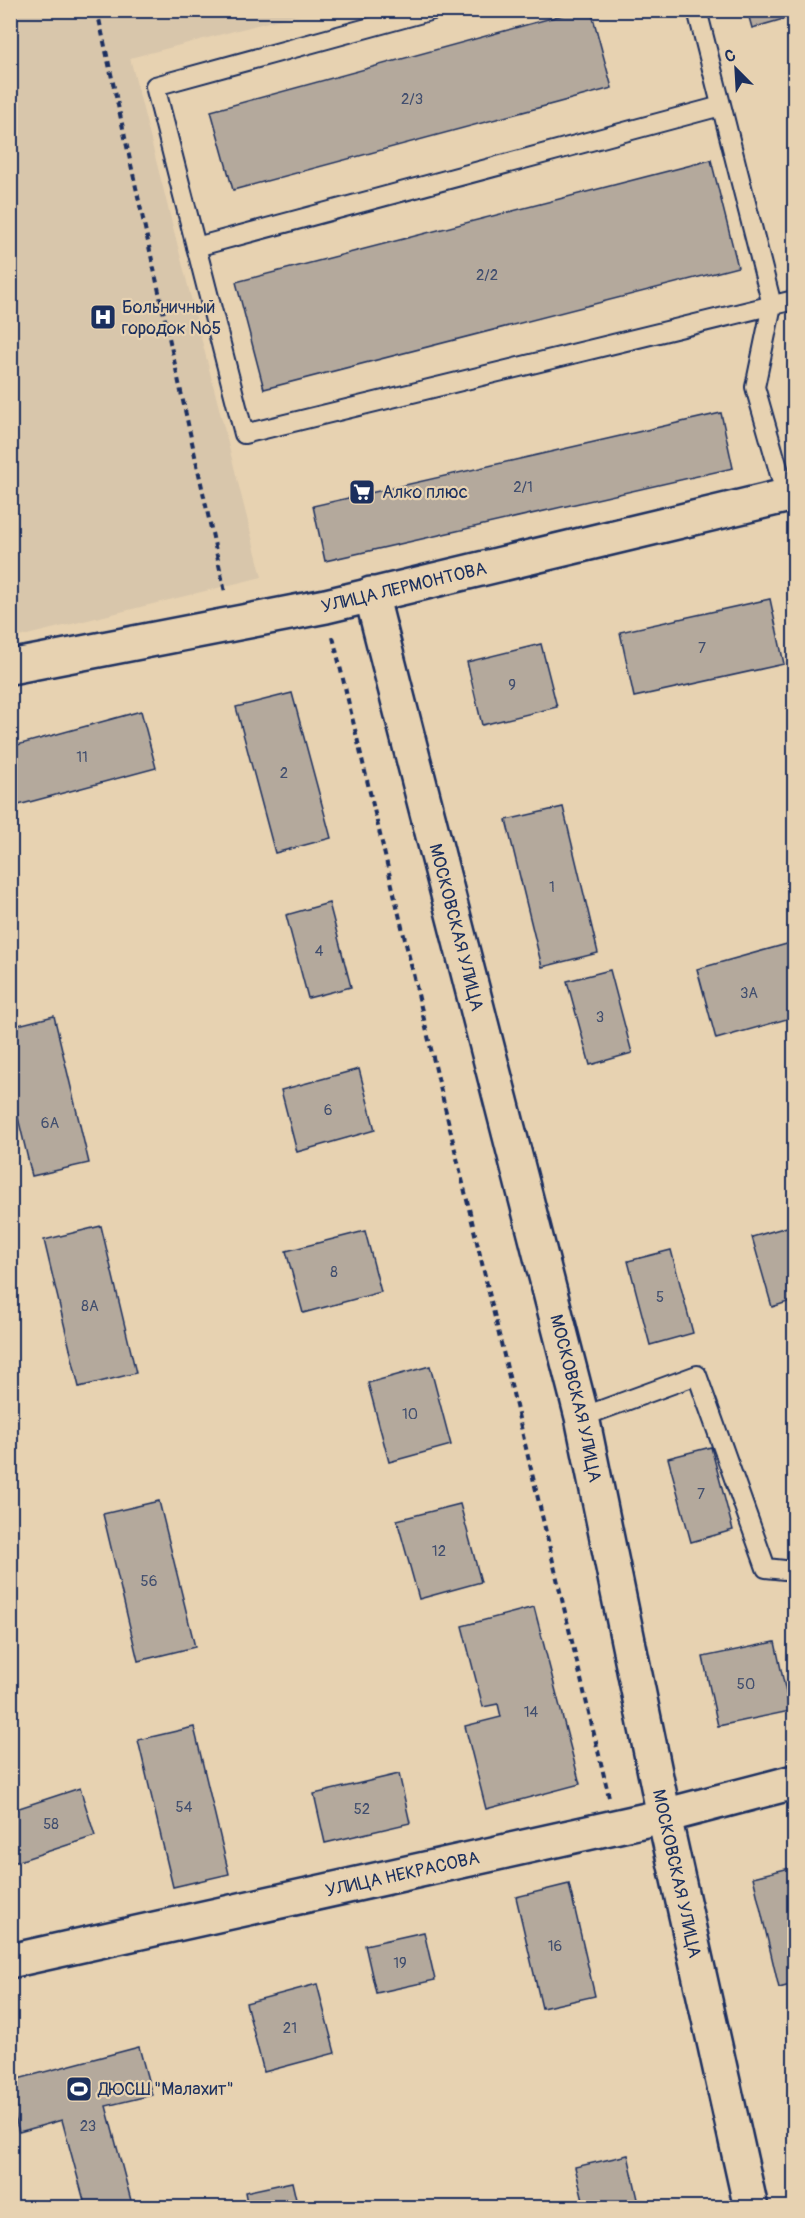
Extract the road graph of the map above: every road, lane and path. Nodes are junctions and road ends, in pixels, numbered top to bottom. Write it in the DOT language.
graph roads {
  1 [pos="97,10"];
  2 [pos="433,10"];
  3 [pos="697,10"];
  4 [pos="721,106"];
  5 [pos="196,247"];
  6 [pos="795,300"];
  7 [pos="772,305"];
  8 [pos="790,495"];
  9 [pos="371,594"];
  10 [pos="326,606"];
  11 [pos="233,625"];
  12 [pos="10,668"];
  13 [pos="582,1417"];
  14 [pos="795,1571"];
  15 [pos="795,1782"];
  16 [pos="664,1816"];
  17 [pos="616,1827"];
  18 [pos="10,1961"];
  19 [pos="751,2208"];
  1 -- 11 [label="path"];
  2 -- 5 [label="lane"];
  3 -- 4 [label="lane"];
  4 -- 5 [label="lane"];
  4 -- 7 [label="lane"];
  5 -- 7 [label="lane"];
  6 -- 7 [label="lane"];
  7 -- 8 [label="lane"];
  8 -- 9 [label="street, УЛИЦА ЛЕРМОНТОВА"];
  9 -- 10 [label="street, УЛИЦА ЛЕРМОНТОВА"];
  9 -- 13 [label="street, МОСКОВСКАЯ УЛИЦА"];
  10 -- 11 [label="street, УЛИЦА ЛЕРМОНТОВА"];
  10 -- 17 [label="path"];
  11 -- 12 [label="street, УЛИЦА ЛЕРМОНТОВА"];
  13 -- 14 [label="lane"];
  13 -- 16 [label="street, МОСКОВСКАЯ УЛИЦА"];
  15 -- 16 [label="street, УЛИЦА НЕКРАСОВА"];
  16 -- 17 [label="street, УЛИЦА НЕКРАСОВА"];
  16 -- 19 [label="street, МОСКОВСКАЯ УЛИЦА"];
  17 -- 18 [label="street, УЛИЦА НЕКРАСОВА"];
}
